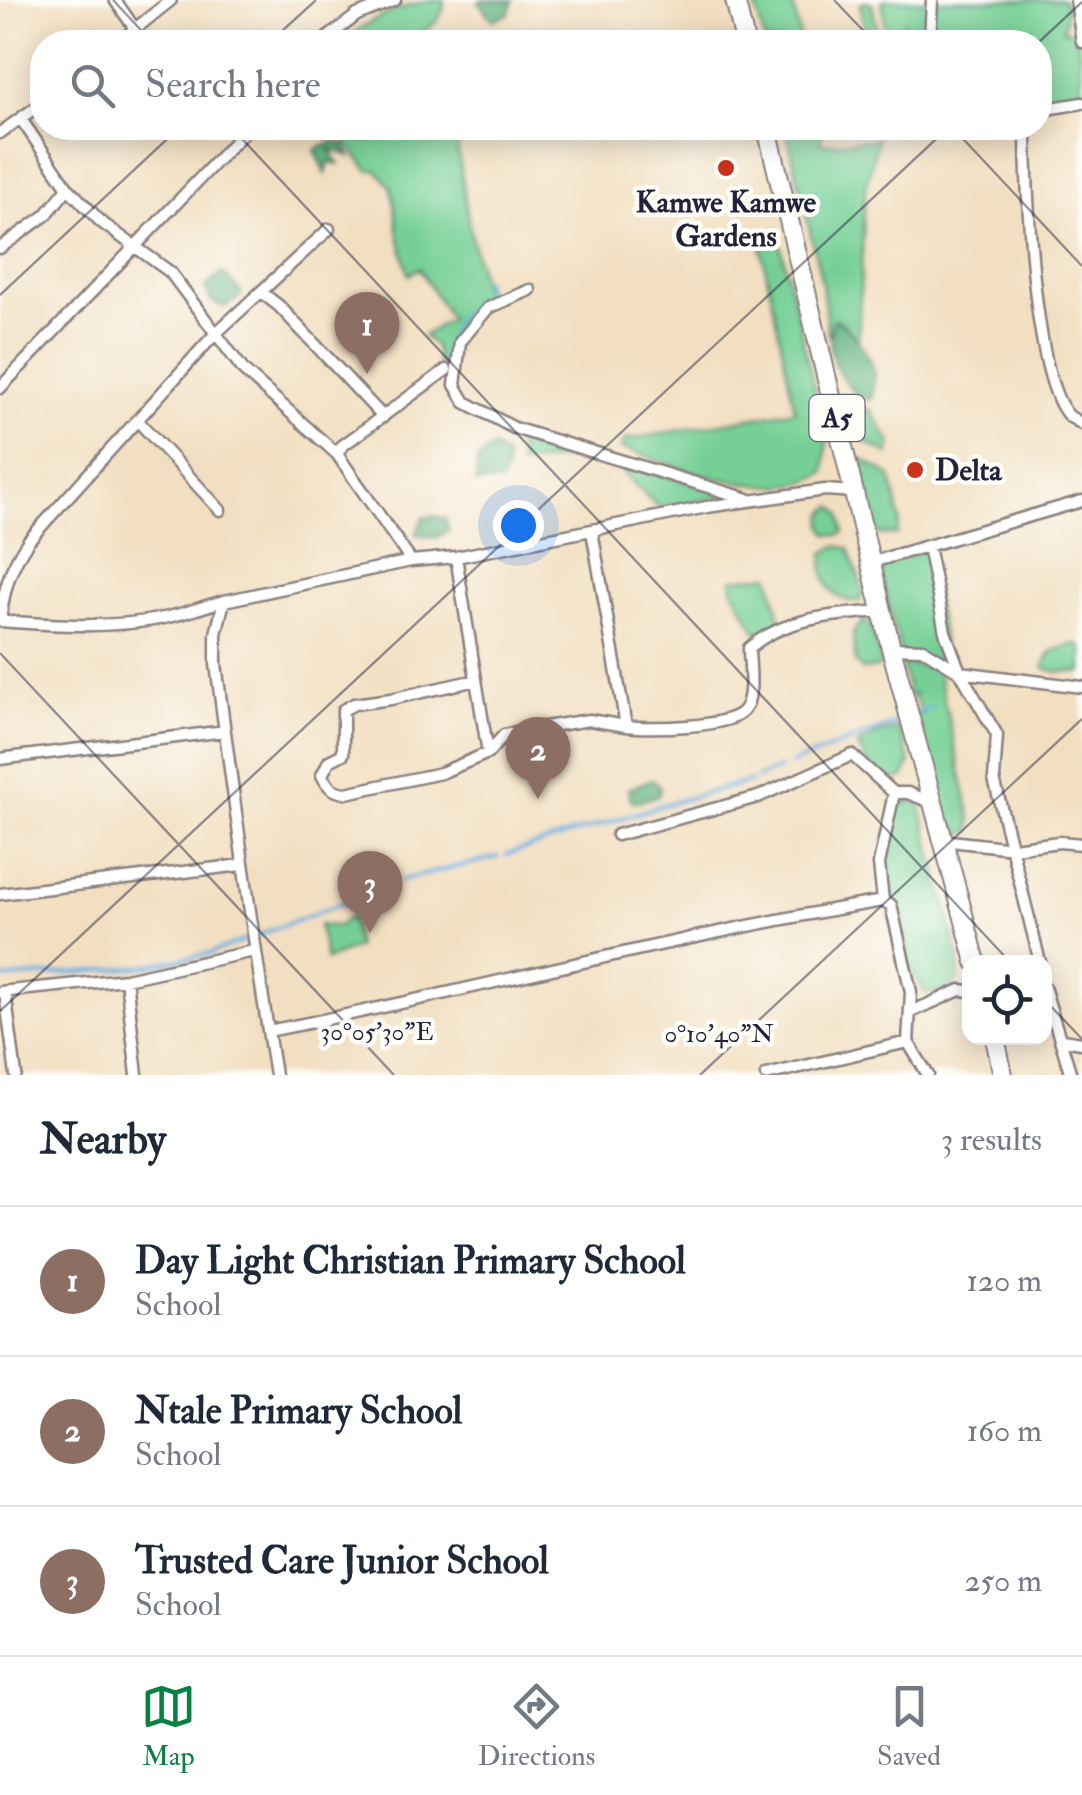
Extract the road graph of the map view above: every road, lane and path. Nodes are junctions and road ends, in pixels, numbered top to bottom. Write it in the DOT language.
graph roads {
  1 [pos="115,0"];
  2 [pos="171,0"];
  3 [pos="395,0"];
  4 [pos="735,0"];
  5 [pos="932,0"];
  6 [pos="1076,0"];
  7 [pos="135,29"];
  8 [pos="337,30"];
  9 [pos="742,30"];
  10 [pos="931,30"];
  11 [pos="1082,42"];
  12 [pos="1082,103"];
  13 [pos="1052,108"];
  14 [pos="30,112"];
  15 [pos="21,119"];
  16 [pos="30,132"];
  17 [pos="0,133"];
  18 [pos="35,140"];
  19 [pos="237,140"];
  20 [pos="770,140"];
  21 [pos="1026,140"];
  22 [pos="68,188"];
  23 [pos="329,229"];
  24 [pos="135,246"];
  25 [pos="0,248"];
  26 [pos="530,290"];
  27 [pos="261,292"];
  28 [pos="215,334"];
  29 [pos="446,370"];
  30 [pos="0,388"];
  31 [pos="384,417"];
  32 [pos="138,422"];
  33 [pos="1082,424"];
  34 [pos="337,454"];
  35 [pos="854,492"];
  36 [pos="754,501"];
  37 [pos="1082,501"];
  38 [pos="220,510"];
  39 [pos="592,531"];
  40 [pos="928,546"];
  41 [pos="456,557"];
  42 [pos="411,561"];
  43 [pos="872,562"];
  44 [pos="224,601"];
  45 [pos="883,611"];
  46 [pos="892,648"];
  47 [pos="960,672"];
  48 [pos="476,680"];
  49 [pos="1082,687"];
  50 [pos="626,726"];
  51 [pos="224,731"];
  52 [pos="488,753"];
  53 [pos="0,759"];
  54 [pos="894,793"];
  55 [pos="931,802"];
  56 [pos="617,835"];
  57 [pos="941,840"];
  58 [pos="1082,844"];
  59 [pos="1013,848"];
  60 [pos="242,865"];
  61 [pos="0,894"];
  62 [pos="883,902"];
  63 [pos="254,952"];
  64 [pos="974,955"];
  65 [pos="1038,955"];
  66 [pos="126,979"];
  67 [pos="962,990"];
  68 [pos="3,992"];
  69 [pos="912,1012"];
  70 [pos="1052,1012"];
  71 [pos="1052,1030"];
  72 [pos="268,1031"];
  73 [pos="1060,1036"];
  74 [pos="908,1042"];
  75 [pos="1082,1044"];
  76 [pos="997,1045"];
  77 [pos="16,1075"];
  78 [pos="138,1075"];
  79 [pos="275,1075"];
  80 [pos="766,1075"];
  81 [pos="928,1075"];
  82 [pos="1004,1075"];
  83 [pos="1071,1075"];
  1 -- 7 [label="street"];
  2 -- 7 [label="street"];
  3 -- 8 [label="street"];
  4 -- 9 [label="highway"];
  5 -- 10 [label="street"];
  6 -- 11 [label="street"];
  12 -- 13 [label="street"];
  14 -- 15 [label="street"];
  15 -- 16 [label="street"];
  15 -- 17 [label="street"];
  18 -- 22 [label="street"];
  19 -- 24 [label="street"];
  20 -- 35 [label="highway, A5 / A5"];
  21 -- 33 [label="street"];
  22 -- 24 [label="street"];
  22 -- 25 [label="street"];
  23 -- 27 [label="street"];
  24 -- 28 [label="street"];
  24 -- 30 [label="street"];
  26 -- 36 [label="street"];
  27 -- 28 [label="street"];
  27 -- 31 [label="street"];
  28 -- 32 [label="street"];
  28 -- 34 [label="street"];
  29 -- 31 [label="street"];
  31 -- 34 [label="street"];
  32 -- 38 [label="street"];
  32 -- 44 [label="street"];
  34 -- 42 [label="street"];
  35 -- 36 [label="street"];
  35 -- 43 [label="highway, A5 / A5"];
  36 -- 39 [label="street"];
  37 -- 40 [label="street"];
  39 -- 41 [label="street"];
  39 -- 50 [label="street"];
  40 -- 43 [label="street"];
  40 -- 47 [label="street"];
  41 -- 42 [label="street"];
  41 -- 48 [label="street"];
  42 -- 44 [label="street"];
  43 -- 45 [label="highway, A5 / A5"];
  44 -- 51 [label="street"];
  45 -- 46 [label="highway, A5 / A5"];
  45 -- 50 [label="street"];
  46 -- 47 [label="street"];
  46 -- 55 [label="highway, A5 / A5"];
  47 -- 49 [label="street"];
  47 -- 59 [label="street"];
  48 -- 52 [label="street"];
  48 -- 52 [label="street"];
  50 -- 52 [label="street"];
  51 -- 53 [label="street"];
  51 -- 60 [label="street"];
  54 -- 55 [label="street"];
  54 -- 56 [label="street"];
  54 -- 62 [label="street"];
  55 -- 57 [label="highway, A5 / A5"];
  57 -- 59 [label="street"];
  57 -- 64 [label="highway, A5 / A5"];
  58 -- 59 [label="street"];
  59 -- 65 [label="street"];
  60 -- 61 [label="street"];
  60 -- 63 [label="street"];
  62 -- 69 [label="street"];
  62 -- 72 [label="street"];
  63 -- 66 [label="street"];
  63 -- 72 [label="street"];
  66 -- 68 [label="street"];
  66 -- 78 [label="street"];
  67 -- 69 [label="street"];
  68 -- 77 [label="street"];
  69 -- 74 [label="street"];
  70 -- 73 [label="street"];
  71 -- 73 [label="street"];
  72 -- 79 [label="street"];
  73 -- 75 [label="street"];
  73 -- 83 [label="street"];
  74 -- 80 [label="street"];
  74 -- 81 [label="street"];
  76 -- 82 [label="highway"];
}
